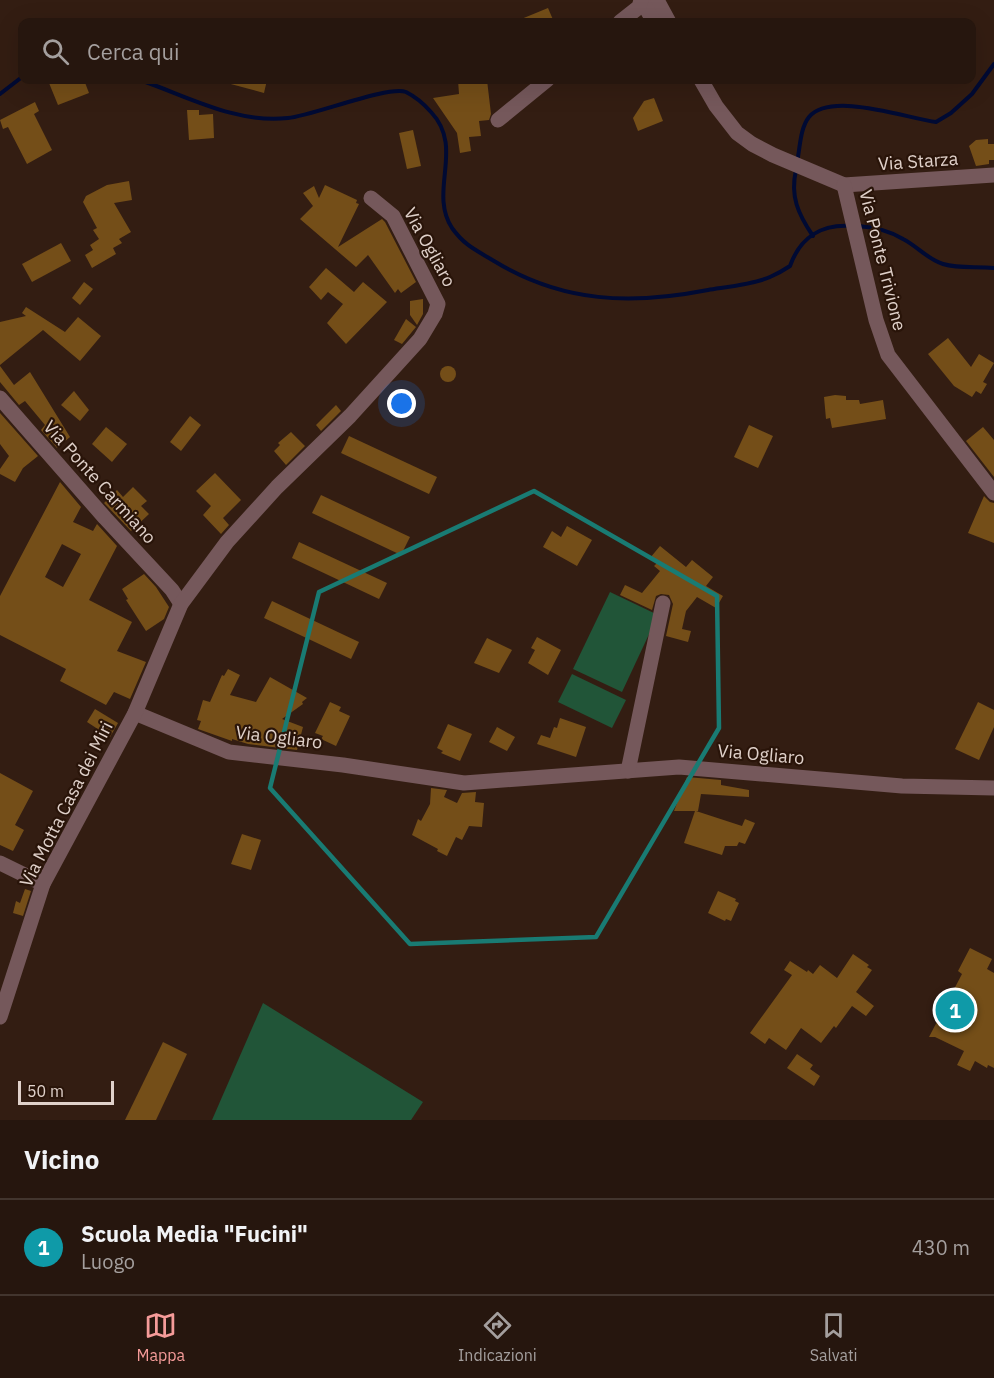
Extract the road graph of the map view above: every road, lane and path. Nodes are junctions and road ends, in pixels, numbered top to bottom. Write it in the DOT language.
graph roads {
  1 [pos="647,0"];
  2 [pos="625,18"];
  3 [pos="653,18"];
  4 [pos="665,18"];
  5 [pos="542,84"];
  6 [pos="703,84"];
  7 [pos="498,120"];
  8 [pos="994,175"];
  9 [pos="844,186"];
  10 [pos="371,198"];
  11 [pos="0,398"];
  12 [pos="994,493"];
  13 [pos="663,603"];
  14 [pos="182,604"];
  15 [pos="135,713"];
  16 [pos="628,771"];
  17 [pos="994,788"];
  18 [pos="0,863"];
  19 [pos="43,884"];
  20 [pos="0,1017"];
  1 -- 2 [label="street"];
  1 -- 3 [label="street"];
  1 -- 4 [label="street"];
  5 -- 7 [label="street"];
  6 -- 9 [label="street, Via Ponte Trivione"];
  8 -- 9 [label="street, Via Starza"];
  9 -- 12 [label="street, Via Ponte Trivione"];
  10 -- 14 [label="street, Via Ogliaro"];
  11 -- 14 [label="street, Via Ponte Carmiano"];
  13 -- 16 [label="street"];
  14 -- 15 [label="street, Via Ogliaro"];
  15 -- 16 [label="street, Via Ogliaro"];
  15 -- 19 [label="street, Via Motta Casa dei Miri"];
  16 -- 17 [label="street, Via Ogliaro"];
  18 -- 19 [label="street"];
  19 -- 20 [label="street, Via Motta Casa dei Miri"];
}
